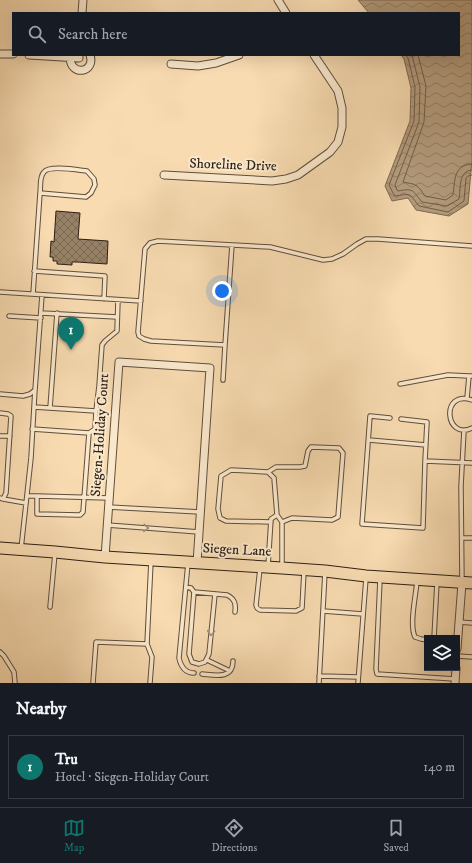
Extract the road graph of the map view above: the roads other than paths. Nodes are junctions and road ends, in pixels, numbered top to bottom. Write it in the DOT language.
graph roads {
  1 [pos="82,0"];
  2 [pos="278,0"];
  3 [pos="82,12"];
  4 [pos="285,12"];
  5 [pos="0,54"];
  6 [pos="12,54"];
  7 [pos="50,56"];
  8 [pos="79,56"];
  9 [pos="90,56"];
  10 [pos="236,56"];
  11 [pos="315,56"];
  12 [pos="70,57"];
  13 [pos="171,64"];
  14 [pos="164,175"];
  15 [pos="40,193"];
  16 [pos="232,245"];
  17 [pos="472,246"];
  18 [pos="34,271"];
  19 [pos="0,292"];
  20 [pos="33,294"];
  21 [pos="42,295"];
  22 [pos="104,299"];
  23 [pos="118,300"];
  24 [pos="140,301"];
  25 [pos="41,313"];
  26 [pos="57,313"];
  27 [pos="9,316"];
  28 [pos="117,317"];
  29 [pos="40,318"];
  30 [pos="225,345"];
  31 [pos="470,376"];
  32 [pos="223,380"];
  33 [pos="400,384"];
  34 [pos="35,389"];
  35 [pos="0,394"];
  36 [pos="467,398"];
  37 [pos="472,400"];
  38 [pos="34,407"];
  39 [pos="50,408"];
  40 [pos="96,411"];
  41 [pos="0,413"];
  42 [pos="390,418"];
  43 [pos="401,419"];
  44 [pos="472,428"];
  45 [pos="32,429"];
  46 [pos="464,430"];
  47 [pos="89,433"];
  48 [pos="0,436"];
  49 [pos="10,436"];
  50 [pos="369,440"];
  51 [pos="426,445"];
  52 [pos="425,461"];
  53 [pos="462,462"];
  54 [pos="472,463"];
  55 [pos="268,472"];
  56 [pos="27,496"];
  57 [pos="37,496"];
  58 [pos="84,498"];
  59 [pos="109,498"];
  60 [pos="2,499"];
  61 [pos="26,503"];
  62 [pos="108,507"];
  63 [pos="200,512"];
  64 [pos="276,515"];
  65 [pos="271,522"];
  66 [pos="282,522"];
  67 [pos="107,525"];
  68 [pos="199,532"];
  69 [pos="462,538"];
  70 [pos="472,538"];
  71 [pos="0,548"];
  72 [pos="21,550"];
  73 [pos="55,552"];
  74 [pos="105,557"];
  75 [pos="152,560"];
  76 [pos="192,563"];
  77 [pos="264,567"];
  78 [pos="282,568"];
  79 [pos="304,570"];
  80 [pos="325,571"];
  81 [pos="366,576"];
  82 [pos="380,577"];
  83 [pos="418,580"];
  84 [pos="437,581"];
  85 [pos="467,583"];
  86 [pos="186,587"];
  87 [pos="194,592"];
  88 [pos="215,594"];
  89 [pos="50,607"];
  90 [pos="323,611"];
  91 [pos="235,612"];
  92 [pos="363,614"];
  93 [pos="459,622"];
  94 [pos="472,623"];
  95 [pos="434,635"];
  96 [pos="458,635"];
  97 [pos="424,640"];
  98 [pos="147,644"];
  99 [pos="0,652"];
  100 [pos="460,656"];
  101 [pos="472,657"];
  102 [pos="207,660"];
  103 [pos="233,661"];
  104 [pos="230,670"];
  105 [pos="456,671"];
  106 [pos="194,674"];
  107 [pos="202,674"];
  108 [pos="319,676"];
  109 [pos="358,677"];
  110 [pos="455,681"];
  111 [pos="15,683"];
  112 [pos="93,683"];
  113 [pos="150,683"];
  114 [pos="319,683"];
  115 [pos="358,683"];
  1 -- 3 [label="street"];
  2 -- 4 [label="street"];
  5 -- 6 [label="street"];
  7 -- 12 [label="street"];
  8 -- 12 [label="street"];
  9 -- 12 [label="street"];
  10 -- 13 [label="street"];
  11 -- 14 [label="street, Shoreline Drive"];
  15 -- 15 [label="lane"];
  15 -- 18 [label="lane"];
  16 -- 17 [label="lane"];
  16 -- 24 [label="lane"];
  16 -- 30 [label="lane"];
  18 -- 20 [label="lane"];
  18 -- 22 [label="lane"];
  19 -- 20 [label="lane"];
  20 -- 21 [label="lane"];
  21 -- 22 [label="lane"];
  21 -- 25 [label="lane"];
  22 -- 23 [label="lane"];
  23 -- 24 [label="lane"];
  23 -- 28 [label="lane"];
  24 -- 30 [label="lane"];
  25 -- 26 [label="lane"];
  25 -- 29 [label="lane"];
  26 -- 28 [label="lane"];
  26 -- 39 [label="lane"];
  27 -- 29 [label="lane"];
  28 -- 40 [label="lane"];
  29 -- 34 [label="lane"];
  30 -- 32 [label="lane"];
  31 -- 33 [label="lane"];
  31 -- 36 [label="lane"];
  34 -- 35 [label="lane"];
  34 -- 38 [label="lane"];
  36 -- 37 [label="lane"];
  36 -- 46 [label="lane"];
  38 -- 39 [label="lane"];
  38 -- 45 [label="lane"];
  39 -- 40 [label="lane"];
  40 -- 47 [label="lane"];
  41 -- 49 [label="lane"];
  42 -- 50 [label="lane"];
  43 -- 51 [label="lane"];
  44 -- 46 [label="lane"];
  45 -- 47 [label="lane"];
  45 -- 56 [label="lane"];
  46 -- 53 [label="lane"];
  47 -- 58 [label="lane"];
  48 -- 49 [label="lane"];
  49 -- 60 [label="lane"];
  50 -- 51 [label="lane"];
  50 -- 52 [label="lane"];
  51 -- 52 [label="lane"];
  52 -- 53 [label="lane"];
  53 -- 54 [label="lane"];
  53 -- 69 [label="lane"];
  55 -- 64 [label="lane"];
  55 -- 65 [label="lane"];
  55 -- 66 [label="lane"];
  56 -- 57 [label="lane"];
  56 -- 61 [label="lane"];
  57 -- 58 [label="lane"];
  57 -- 58 [label="lane"];
  58 -- 59 [label="lane"];
  59 -- 62 [label="street, Siegen-Holiday Court"];
  59 -- 63 [label="street, Siegen-Holiday Court"];
  60 -- 61 [label="lane"];
  61 -- 72 [label="lane"];
  62 -- 63 [label="lane"];
  62 -- 67 [label="street, Siegen-Holiday Court"];
  63 -- 68 [label="street, Siegen-Holiday Court"];
  64 -- 65 [label="lane"];
  64 -- 66 [label="lane"];
  65 -- 77 [label="lane"];
  66 -- 78 [label="lane"];
  67 -- 68 [label="lane, one-way"];
  67 -- 74 [label="street, Siegen-Holiday Court"];
  68 -- 76 [label="street, Siegen-Holiday Court"];
  69 -- 70 [label="lane"];
  69 -- 85 [label="lane"];
  71 -- 72 [label="main road, Siegen Lane"];
  72 -- 73 [label="main road, Siegen Lane"];
  73 -- 74 [label="main road, Siegen Lane"];
  73 -- 89 [label="lane"];
  74 -- 75 [label="main road, Siegen Lane"];
  75 -- 76 [label="main road, Siegen Lane"];
  75 -- 98 [label="lane"];
  76 -- 77 [label="main road, Siegen Lane"];
  76 -- 86 [label="lane"];
  77 -- 78 [label="main road, Siegen Lane"];
  77 -- 79 [label="lane"];
  78 -- 79 [label="main road, Siegen Lane"];
  79 -- 80 [label="main road, Siegen Lane"];
  80 -- 81 [label="main road, Siegen Lane"];
  80 -- 90 [label="lane"];
  81 -- 82 [label="main road, Siegen Lane"];
  81 -- 92 [label="lane"];
  82 -- 83 [label="main road, Siegen Lane"];
  82 -- 110 [label="lane"];
  83 -- 84 [label="main road, Siegen Lane"];
  83 -- 97 [label="lane"];
  84 -- 85 [label="main road, Siegen Lane"];
  84 -- 95 [label="lane"];
  85 -- 93 [label="street"];
  86 -- 87 [label="lane"];
  86 -- 106 [label="lane"];
  87 -- 88 [label="lane"];
  87 -- 102 [label="lane"];
  88 -- 91 [label="lane"];
  88 -- 102 [label="lane, one-way"];
  90 -- 92 [label="lane"];
  90 -- 108 [label="lane"];
  92 -- 109 [label="lane"];
  93 -- 94 [label="lane"];
  93 -- 96 [label="street"];
  98 -- 112 [label="lane"];
  98 -- 113 [label="lane"];
  99 -- 111 [label="lane"];
  100 -- 101 [label="lane"];
  102 -- 104 [label="lane"];
  103 -- 104 [label="lane"];
  104 -- 107 [label="lane"];
  105 -- 110 [label="street"];
  108 -- 109 [label="lane"];
  108 -- 114 [label="lane"];
  109 -- 115 [label="lane"];
}
